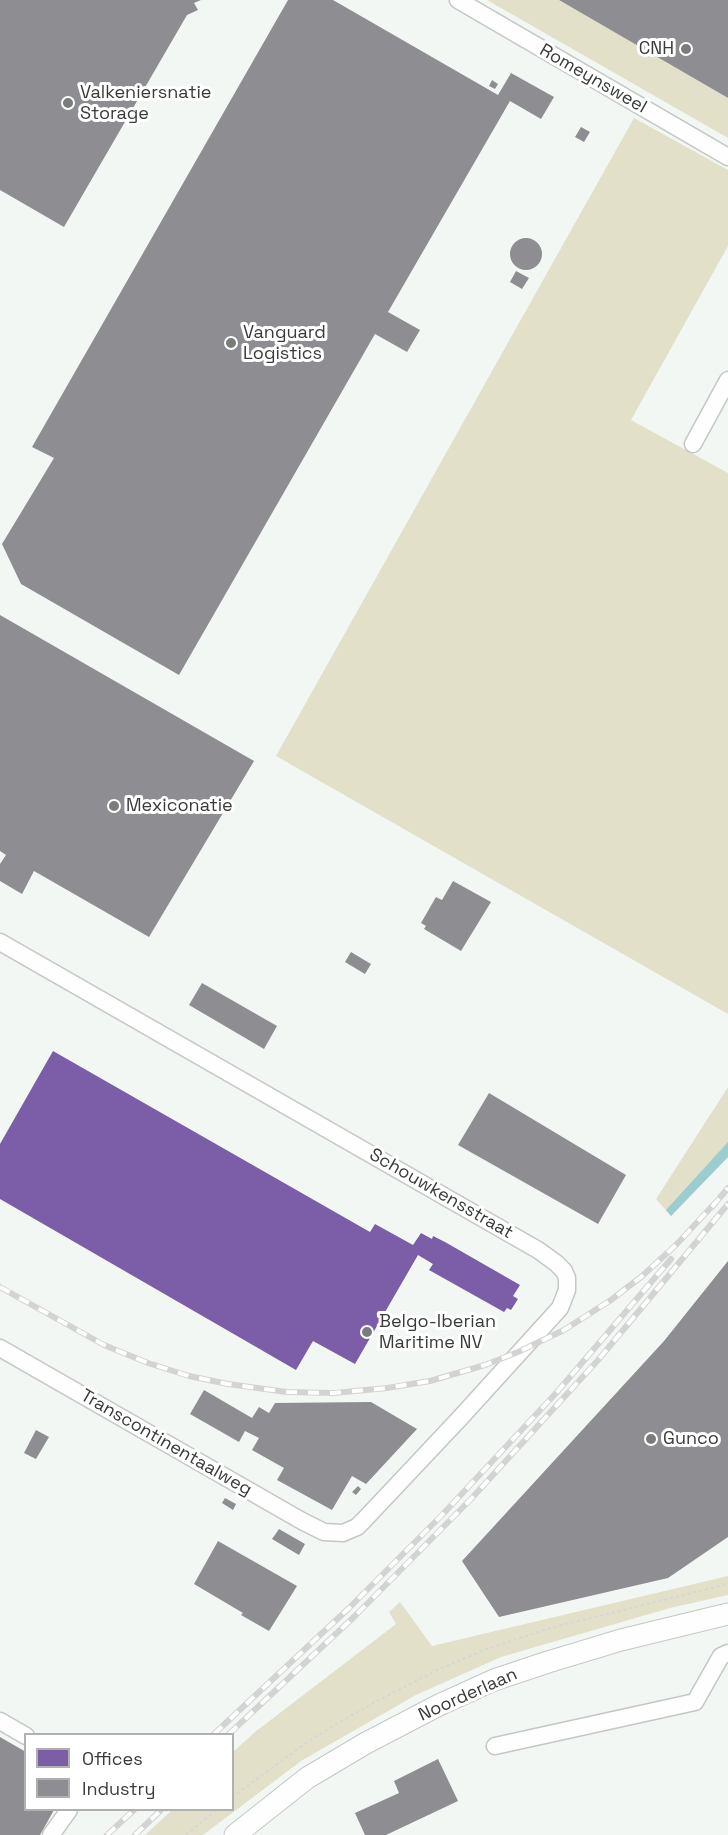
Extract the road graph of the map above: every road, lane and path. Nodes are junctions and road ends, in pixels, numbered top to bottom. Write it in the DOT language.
graph roads {
  1 [pos="458,0"];
  2 [pos="728,157"];
  3 [pos="728,380"];
  4 [pos="693,444"];
  5 [pos="0,942"];
  6 [pos="0,1348"];
  7 [pos="334,1533"];
  8 [pos="728,1584"];
  9 [pos="728,1614"];
  10 [pos="728,1653"];
  11 [pos="0,1721"];
  12 [pos="24,1735"];
  13 [pos="495,1746"];
  14 [pos="234,1796"];
  15 [pos="68,1811"];
  16 [pos="214,1811"];
  17 [pos="51,1835"];
  18 [pos="186,1835"];
  19 [pos="235,1835"];
  1 -- 2 [label="street, Romeynsweel"];
  3 -- 4 [label="street"];
  5 -- 7 [label="street, Schouwkensstraat"];
  6 -- 7 [label="street, Transcontinentaalweg"];
  8 -- 14 [label="path"];
  9 -- 19 [label="main road, Noorderlaan"];
  10 -- 13 [label="street"];
  11 -- 12 [label="street"];
  15 -- 17 [label="street"];
  16 -- 18 [label="path"];
}
